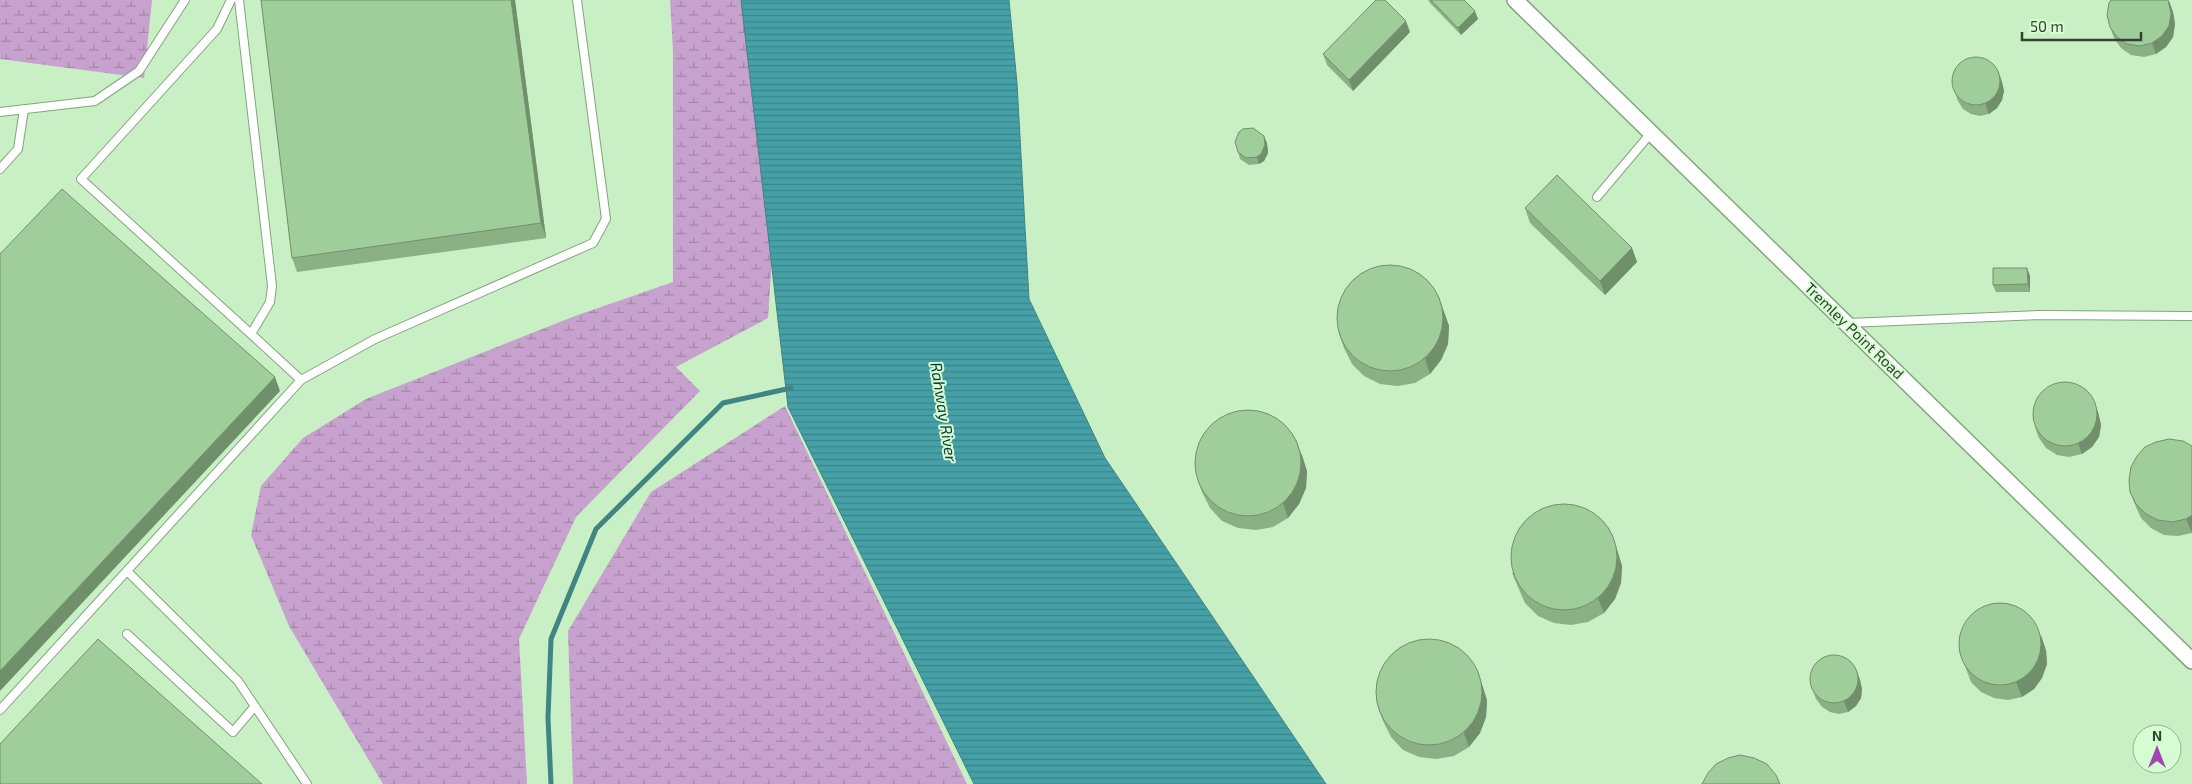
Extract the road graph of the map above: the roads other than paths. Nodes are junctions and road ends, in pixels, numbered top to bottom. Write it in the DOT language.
graph roads {
  1 [pos="186,0"];
  2 [pos="231,0"];
  3 [pos="239,0"];
  4 [pos="577,0"];
  5 [pos="1515,0"];
  6 [pos="24,109"];
  7 [pos="0,112"];
  8 [pos="1651,133"];
  9 [pos="0,169"];
  10 [pos="1597,198"];
  11 [pos="2192,316"];
  12 [pos="1846,323"];
  13 [pos="250,334"];
  14 [pos="301,380"];
  15 [pos="127,571"];
  16 [pos="127,634"];
  17 [pos="2192,662"];
  18 [pos="255,706"];
  19 [pos="0,710"];
  20 [pos="307,784"];
  1 -- 6 [label="lane"];
  2 -- 13 [label="lane"];
  3 -- 13 [label="lane"];
  4 -- 14 [label="lane"];
  5 -- 8 [label="street, Tremley Point Road"];
  6 -- 7 [label="lane"];
  6 -- 9 [label="lane"];
  8 -- 10 [label="lane"];
  8 -- 12 [label="street, Tremley Point Road"];
  11 -- 12 [label="lane"];
  12 -- 17 [label="street, Tremley Point Road"];
  13 -- 14 [label="lane"];
  14 -- 15 [label="lane"];
  15 -- 18 [label="lane"];
  15 -- 19 [label="lane"];
  16 -- 18 [label="lane"];
  18 -- 20 [label="lane"];
}
